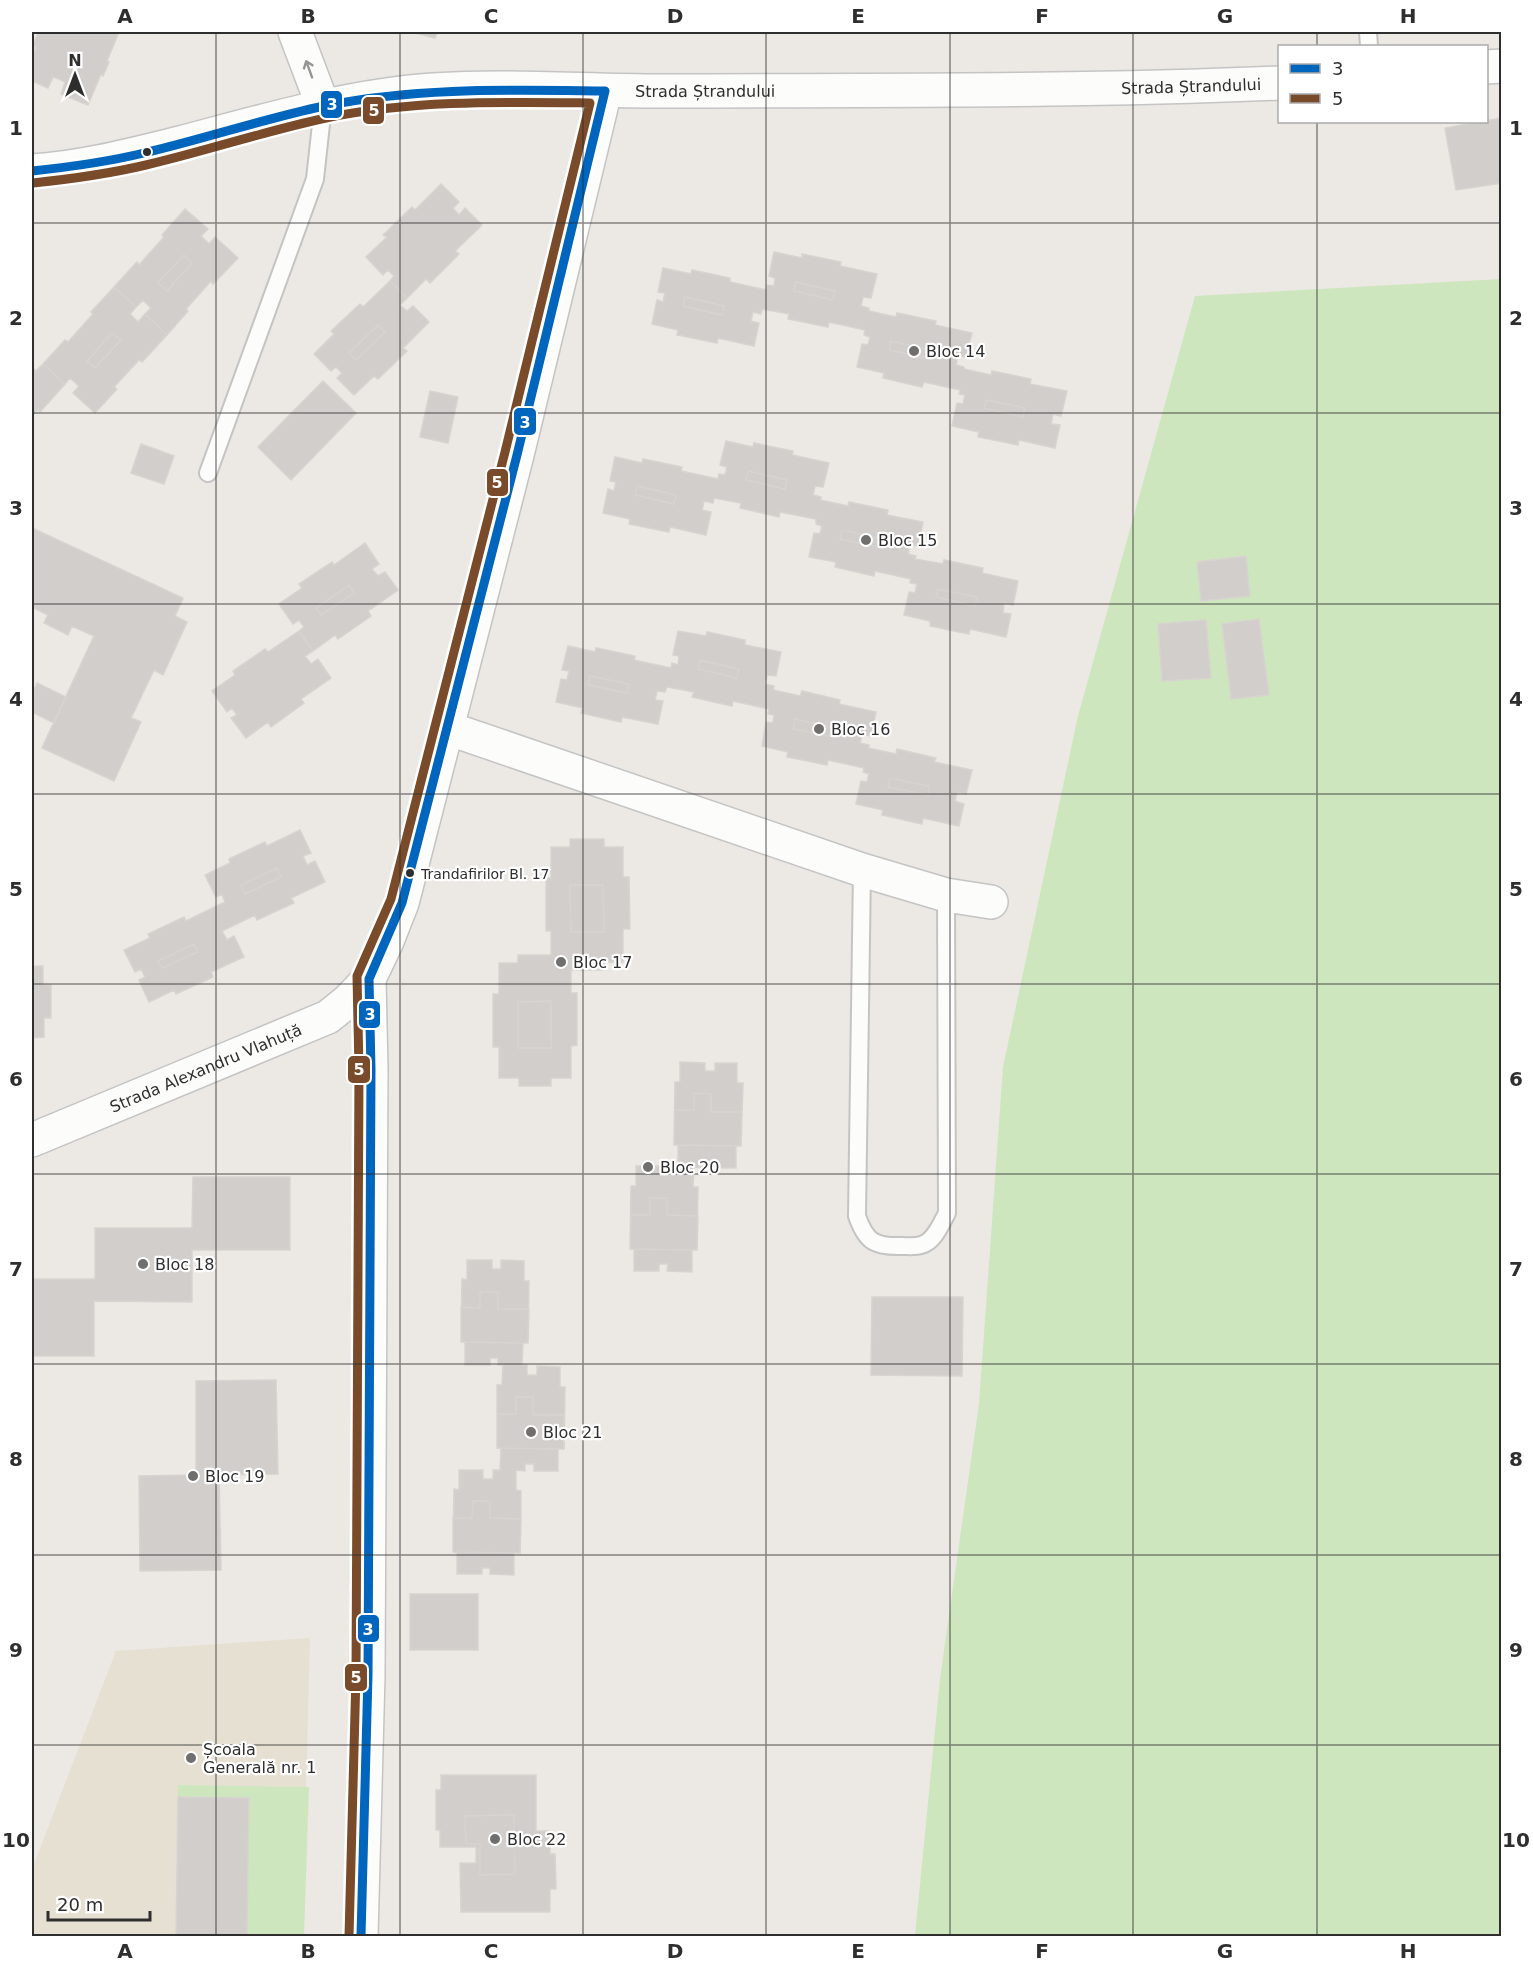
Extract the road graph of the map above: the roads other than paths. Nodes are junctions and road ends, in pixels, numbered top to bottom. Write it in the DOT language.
graph roads {
  1 [pos="295,32"];
  2 [pos="1278,83"];
  3 [pos="605,91"];
  4 [pos="323,106"];
  5 [pos="32,171"];
  6 [pos="208,473"];
  7 [pos="447,728"];
  8 [pos="862,870"];
  9 [pos="946,895"];
  10 [pos="991,902"];
  11 [pos="369,979"];
  12 [pos="32,1140"];
  13 [pos="361,1936"];
  4 -- 1 [label="street, one-way"];
  2 -- 3 [label="street, Strada Ștrandului"];
  3 -- 4 [label="street, Strada Ștrandului"];
  3 -- 7 [label="street"];
  4 -- 5 [label="street, Strada Ștrandului"];
  4 -- 6 [label="lane"];
  7 -- 8 [label="street"];
  7 -- 11 [label="street"];
  8 -- 9 [label="street"];
  8 -- 9 [label="lane"];
  9 -- 10 [label="street"];
  11 -- 12 [label="street, Strada Alexandru Vlahuță"];
  11 -- 13 [label="street"];
}
